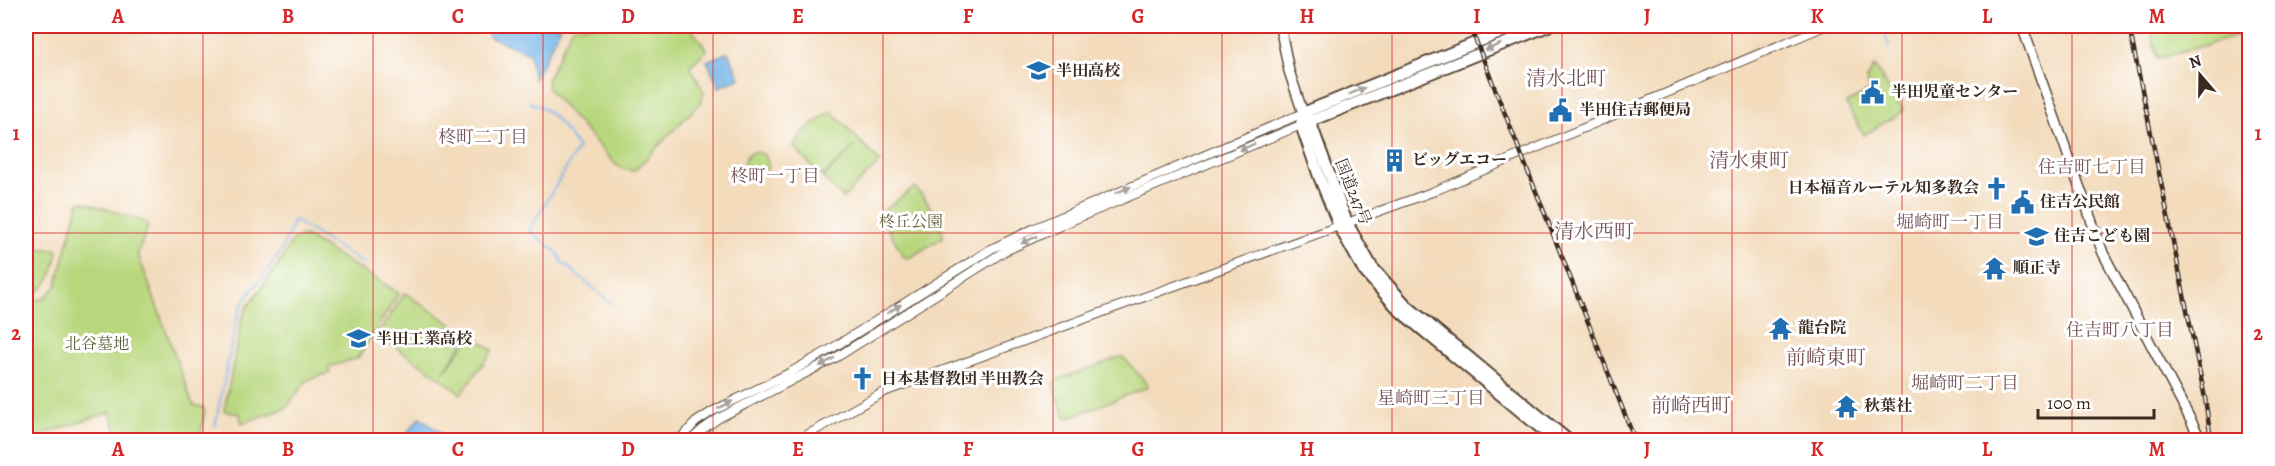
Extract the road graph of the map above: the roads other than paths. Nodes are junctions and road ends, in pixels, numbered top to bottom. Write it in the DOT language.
graph roads {
  1 [pos="1280,26"];
  2 [pos="1517,26"];
  3 [pos="1548,26"];
  4 [pos="1825,26"];
  5 [pos="2022,26"];
  6 [pos="1305,120"];
  7 [pos="1343,225"];
  8 [pos="679,441"];
  9 [pos="691,441"];
  10 [pos="798,441"];
  11 [pos="1555,441"];
  12 [pos="1568,441"];
  13 [pos="2199,441"];
  1 -- 6 [label="main road"];
  6 -- 2 [label="highway, one-way"];
  3 -- 6 [label="highway, one-way"];
  4 -- 7 [label="street"];
  5 -- 13 [label="main road"];
  6 -- 7 [label="highway, 国道247号"];
  8 -- 6 [label="street, one-way"];
  6 -- 9 [label="street, one-way"];
  7 -- 10 [label="street"];
  7 -- 11 [label="highway, 国道247号"];
  7 -- 12 [label="highway, 国道247号"];
}
